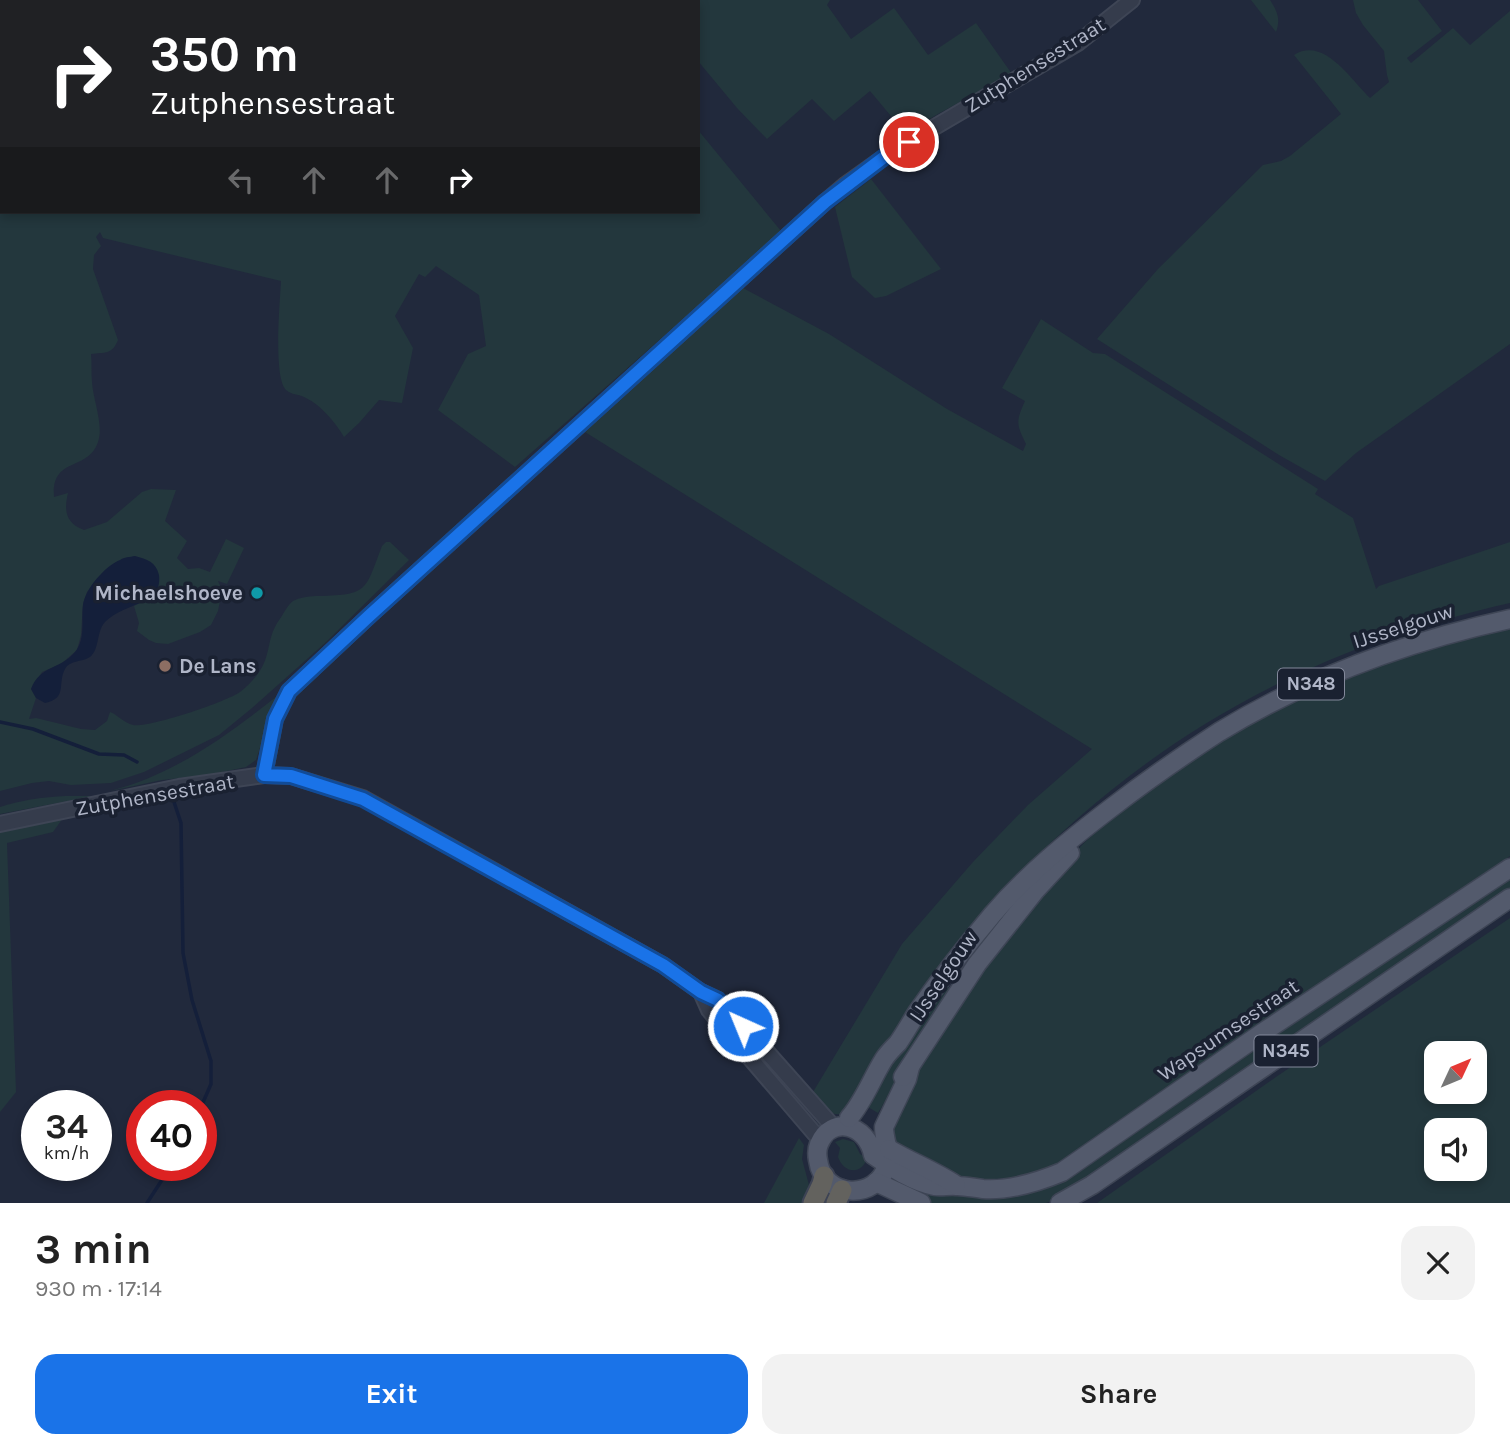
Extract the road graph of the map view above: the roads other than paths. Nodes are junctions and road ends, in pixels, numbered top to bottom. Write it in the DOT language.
graph roads {
  1 [pos="1132,0"];
  2 [pos="1510,619"];
  3 [pos="264,775"];
  4 [pos="1132,792"];
  5 [pos="0,824"];
  6 [pos="1510,868"];
  7 [pos="1510,898"];
  8 [pos="701,992"];
  9 [pos="851,1122"];
  10 [pos="880,1132"];
  11 [pos="820,1133"];
  12 [pos="885,1157"];
  13 [pos="876,1182"];
  14 [pos="813,1193"];
  15 [pos="843,1194"];
  16 [pos="921,1203"];
  17 [pos="1060,1203"];
  1 -- 3 [label="street, Zutphensestraat"];
  2 -- 4 [label="main road, IJsselgouw / N348"];
  3 -- 5 [label="street, Zutphensestraat"];
  3 -- 8 [label="street"];
  4 -- 9 [label="main road, IJsselgouw / N348"];
  4 -- 10 [label="main road, IJsselgouw / N348"];
  6 -- 12 [label="main road, Wapsumsestraat / N345"];
  7 -- 17 [label="main road, N345"];
  8 -- 11 [label="street"];
  8 -- 11 [label="street"];
  9 -- 10 [label="main road"];
  9 -- 11 [label="main road"];
  9 -- 12 [label="main road"];
  10 -- 12 [label="main road"];
  11 -- 14 [label="main road"];
  11 -- 15 [label="main road"];
  12 -- 13 [label="main road"];
  12 -- 15 [label="main road"];
  13 -- 15 [label="main road"];
  13 -- 16 [label="main road"];
  14 -- 15 [label="main road"];
}
